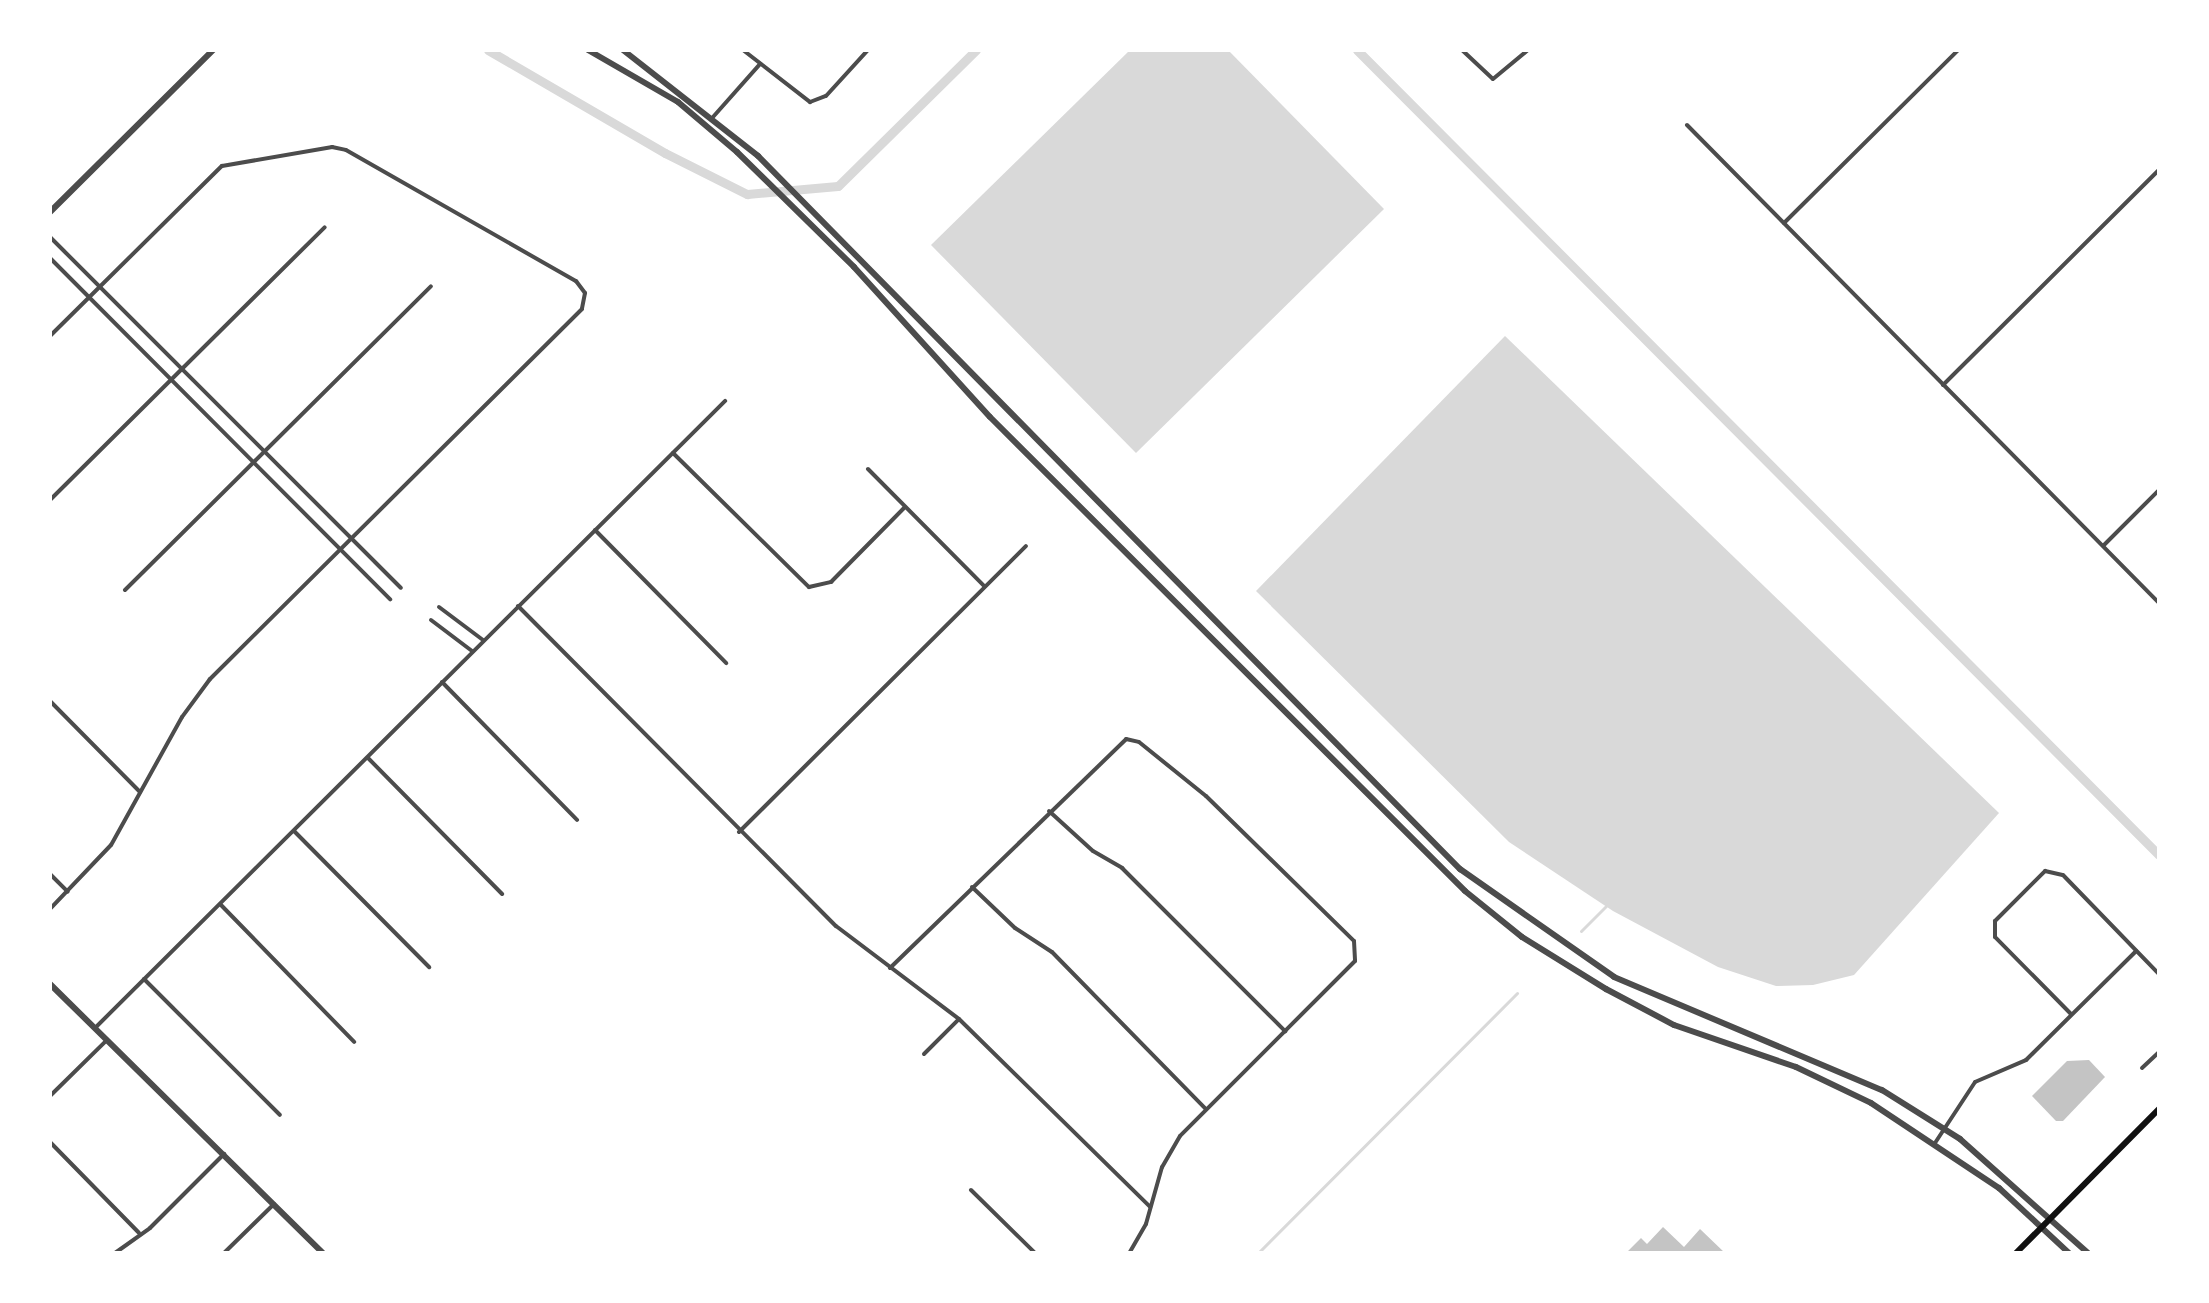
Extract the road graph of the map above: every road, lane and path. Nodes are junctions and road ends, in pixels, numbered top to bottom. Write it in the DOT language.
graph roads {
  1 [pos="213,50"];
  2 [pos="588,50"];
  3 [pos="623,50"];
  4 [pos="743,50"];
  5 [pos="868,50"];
  6 [pos="1462,50"];
  7 [pos="1528,50"];
  8 [pos="1958,50"];
  9 [pos="760,64"];
  10 [pos="713,117"];
  11 [pos="1687,125"];
  12 [pos="2159,170"];
  13 [pos="50,212"];
  14 [pos="1784,223"];
  15 [pos="325,227"];
  16 [pos="50,237"];
  17 [pos="50,258"];
  18 [pos="431,286"];
  19 [pos="99,287"];
  20 [pos="89,297"];
  21 [pos="50,336"];
  22 [pos="182,369"];
  23 [pos="171,380"];
  24 [pos="1943,385"];
  25 [pos="725,401"];
  26 [pos="264,451"];
  27 [pos="673,453"];
  28 [pos="253,461"];
  29 [pos="868,469"];
  30 [pos="1085,486"];
  31 [pos="2159,490"];
  32 [pos="1071,499"];
  33 [pos="50,500"];
  34 [pos="905,507"];
  35 [pos="595,530"];
  36 [pos="351,538"];
  37 [pos="2104,545"];
  38 [pos="1026,546"];
  39 [pos="338,550"];
  40 [pos="984,586"];
  41 [pos="401,588"];
  42 [pos="125,590"];
  43 [pos="390,599"];
  44 [pos="2159,603"];
  45 [pos="1202,604"];
  46 [pos="518,606"];
  47 [pos="439,607"];
  48 [pos="1189,617"];
  49 [pos="431,620"];
  50 [pos="483,640"];
  51 [pos="472,651"];
  52 [pos="726,663"];
  53 [pos="442,682"];
  54 [pos="50,701"];
  55 [pos="368,758"];
  56 [pos="140,792"];
  57 [pos="1049,811"];
  58 [pos="577,820"];
  59 [pos="294,831"];
  60 [pos="739,832"];
  61 [pos="50,874"];
  62 [pos="1474,879"];
  63 [pos="972,887"];
  64 [pos="1465,891"];
  65 [pos="68,892"];
  66 [pos="502,894"];
  67 [pos="221,905"];
  68 [pos="50,909"];
  69 [pos="2136,951"];
  70 [pos="429,967"];
  71 [pos="890,968"];
  72 [pos="2159,974"];
  73 [pos="144,979"];
  74 [pos="50,984"];
  75 [pos="1635,987"];
  76 [pos="1628,1001"];
  77 [pos="2071,1014"];
  78 [pos="959,1019"];
  79 [pos="95,1028"];
  80 [pos="1285,1031"];
  81 [pos="107,1040"];
  82 [pos="354,1042"];
  83 [pos="2159,1052"];
  84 [pos="924,1054"];
  85 [pos="2142,1068"];
  86 [pos="50,1096"];
  87 [pos="1206,1109"];
  88 [pos="2159,1109"];
  89 [pos="280,1115"];
  90 [pos="1942,1128"];
  91 [pos="50,1142"];
  92 [pos="1935,1143"];
  93 [pos="224,1154"];
  94 [pos="971,1190"];
  95 [pos="274,1204"];
  96 [pos="1150,1207"];
  97 [pos="2052,1216"];
  98 [pos="2042,1227"];
  99 [pos="139,1233"];
  100 [pos="115,1253"];
  101 [pos="224,1253"];
  102 [pos="323,1253"];
  103 [pos="1035,1253"];
  104 [pos="1129,1253"];
  105 [pos="2016,1253"];
  106 [pos="2069,1253"];
  107 [pos="2088,1253"];
  1 -- 13 [label="street"];
  2 -- 32 [label="street"];
  3 -- 10 [label="street"];
  4 -- 9 [label="street"];
  5 -- 9 [label="street"];
  6 -- 7 [label="street"];
  8 -- 14 [label="street"];
  9 -- 10 [label="street"];
  10 -- 30 [label="street"];
  11 -- 14 [label="street"];
  12 -- 24 [label="street"];
  14 -- 24 [label="street"];
  15 -- 22 [label="street"];
  16 -- 19 [label="street"];
  17 -- 20 [label="street"];
  18 -- 26 [label="street"];
  19 -- 20 [label="street"];
  19 -- 22 [label="street"];
  19 -- 36 [label="street"];
  20 -- 21 [label="street"];
  20 -- 23 [label="street"];
  22 -- 23 [label="street"];
  22 -- 26 [label="street"];
  23 -- 28 [label="street"];
  23 -- 33 [label="street"];
  24 -- 37 [label="street"];
  25 -- 27 [label="street"];
  26 -- 28 [label="street"];
  26 -- 36 [label="street"];
  27 -- 34 [label="street"];
  27 -- 35 [label="street"];
  28 -- 39 [label="street"];
  28 -- 42 [label="street"];
  29 -- 34 [label="street"];
  30 -- 32 [label="street"];
  30 -- 45 [label="street"];
  31 -- 37 [label="street"];
  32 -- 48 [label="street"];
  34 -- 40 [label="street"];
  35 -- 46 [label="street"];
  35 -- 52 [label="street"];
  36 -- 39 [label="street"];
  36 -- 41 [label="street"];
  37 -- 44 [label="street"];
  38 -- 40 [label="street"];
  39 -- 43 [label="street"];
  39 -- 56 [label="street"];
  40 -- 60 [label="street"];
  45 -- 48 [label="street"];
  45 -- 62 [label="street"];
  46 -- 50 [label="street"];
  46 -- 60 [label="street"];
  47 -- 50 [label="street"];
  48 -- 64 [label="street"];
  49 -- 51 [label="street"];
  50 -- 51 [label="street"];
  51 -- 53 [label="street"];
  53 -- 55 [label="street"];
  53 -- 58 [label="street"];
  54 -- 56 [label="street"];
  55 -- 59 [label="street"];
  55 -- 66 [label="street"];
  56 -- 65 [label="street"];
  57 -- 63 [label="street"];
  57 -- 80 [label="street"];
  57 -- 80 [label="street"];
  59 -- 67 [label="street"];
  59 -- 70 [label="street"];
  60 -- 71 [label="street"];
  61 -- 65 [label="street"];
  62 -- 64 [label="street"];
  62 -- 75 [label="street"];
  63 -- 71 [label="street"];
  63 -- 87 [label="street"];
  64 -- 76 [label="street"];
  65 -- 68 [label="street"];
  67 -- 73 [label="street"];
  67 -- 82 [label="street"];
  69 -- 72 [label="street"];
  69 -- 77 [label="street"];
  69 -- 77 [label="street"];
  71 -- 78 [label="street"];
  73 -- 79 [label="street"];
  73 -- 89 [label="street"];
  74 -- 79 [label="street"];
  75 -- 76 [label="street"];
  75 -- 90 [label="street"];
  76 -- 92 [label="street"];
  77 -- 90 [label="street"];
  78 -- 84 [label="street"];
  78 -- 96 [label="street"];
  79 -- 81 [label="street"];
  80 -- 87 [label="street"];
  81 -- 86 [label="street"];
  81 -- 93 [label="street"];
  83 -- 85 [label="street"];
  87 -- 96 [label="street"];
  88 -- 97 [label="main road"];
  90 -- 92 [label="street"];
  90 -- 97 [label="street"];
  91 -- 99 [label="street"];
  92 -- 98 [label="street"];
  93 -- 95 [label="street"];
  93 -- 99 [label="street"];
  94 -- 103 [label="street"];
  95 -- 101 [label="street"];
  95 -- 102 [label="street"];
  96 -- 104 [label="street"];
  97 -- 98 [label="main road"];
  97 -- 107 [label="street"];
  98 -- 105 [label="main road"];
  98 -- 106 [label="street"];
  99 -- 100 [label="street"];
}
